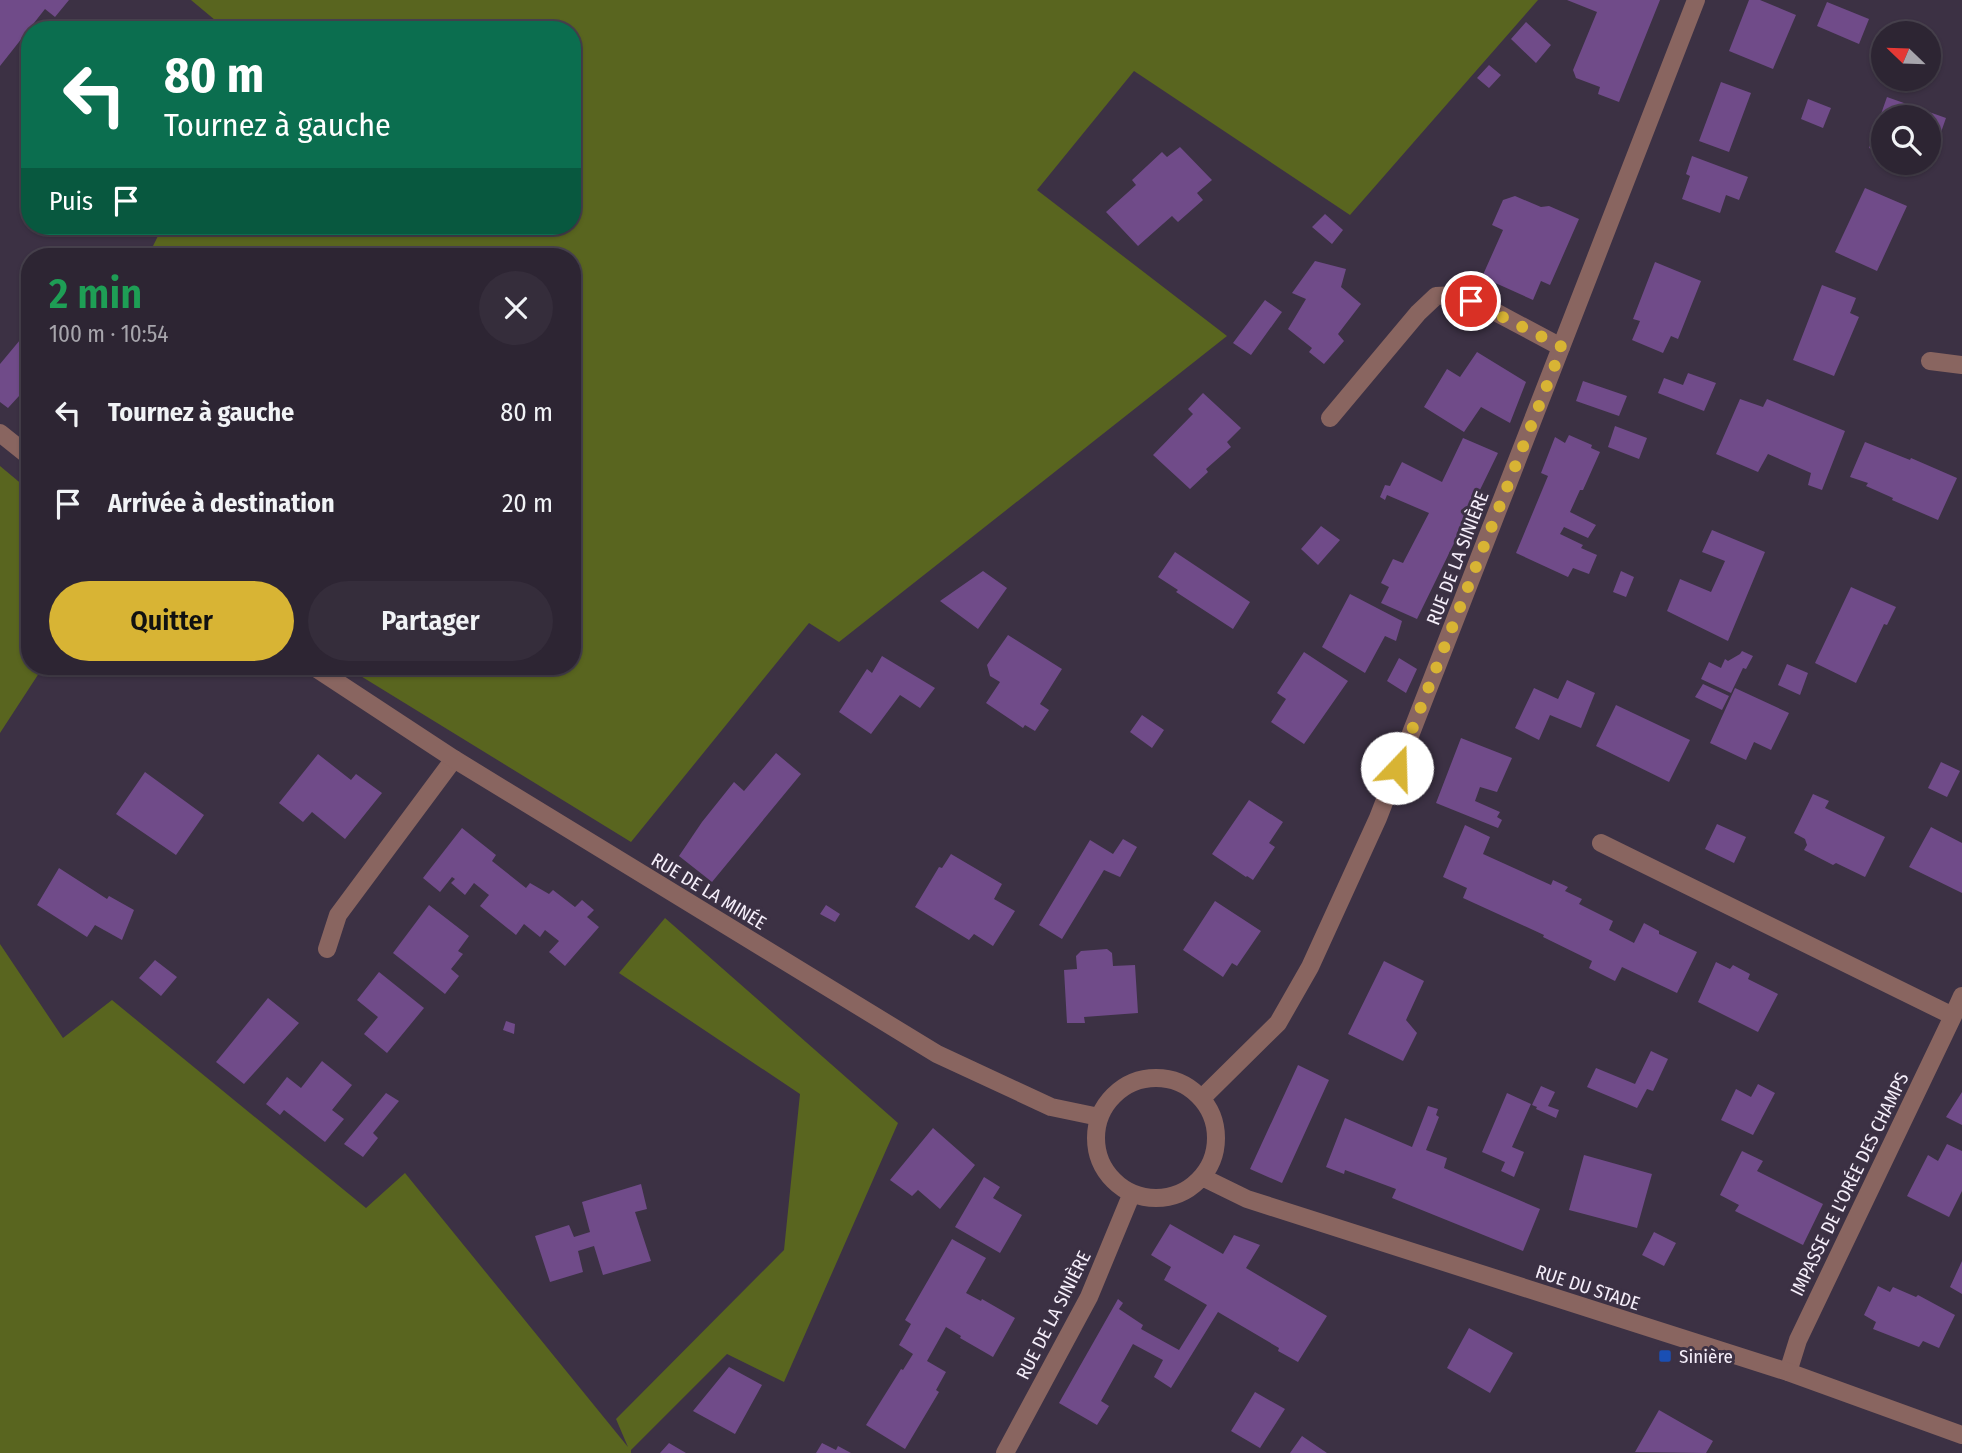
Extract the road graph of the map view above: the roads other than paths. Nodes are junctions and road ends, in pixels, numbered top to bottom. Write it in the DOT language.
graph roads {
  1 [pos="1696,0"];
  2 [pos="1562,347"];
  3 [pos="1930,361"];
  4 [pos="1962,365"];
  5 [pos="1329,418"];
  6 [pos="0,433"];
  7 [pos="21,450"];
  8 [pos="326,675"];
  9 [pos="454,759"];
  10 [pos="1601,843"];
  11 [pos="327,949"];
  12 [pos="1962,996"];
  13 [pos="1953,1016"];
  14 [pos="1202,1098"];
  15 [pos="1099,1117"];
  16 [pos="1202,1177"];
  17 [pos="1132,1194"];
  18 [pos="1788,1372"];
  19 [pos="1962,1435"];
  20 [pos="1005,1453"];
  1 -- 2 [label="street, RUE DE LA SINIÈRE"];
  2 -- 5 [label="street"];
  2 -- 14 [label="street, RUE DE LA SINIÈRE"];
  3 -- 4 [label="street"];
  6 -- 7 [label="street"];
  8 -- 9 [label="street, RUE DE LA MINÉE"];
  9 -- 11 [label="street"];
  9 -- 15 [label="street, RUE DE LA MINÉE"];
  10 -- 13 [label="street"];
  12 -- 13 [label="street, IMPASSE DE L'ORÉE DES CHAMPS"];
  13 -- 18 [label="street, IMPASSE DE L'ORÉE DES CHAMPS"];
  14 -- 15 [label="street"];
  14 -- 16 [label="street"];
  15 -- 17 [label="street"];
  16 -- 17 [label="street"];
  16 -- 18 [label="street, RUE DU STADE"];
  17 -- 20 [label="street, RUE DE LA SINIÈRE"];
  18 -- 19 [label="street, RUE DU STADE"];
}
